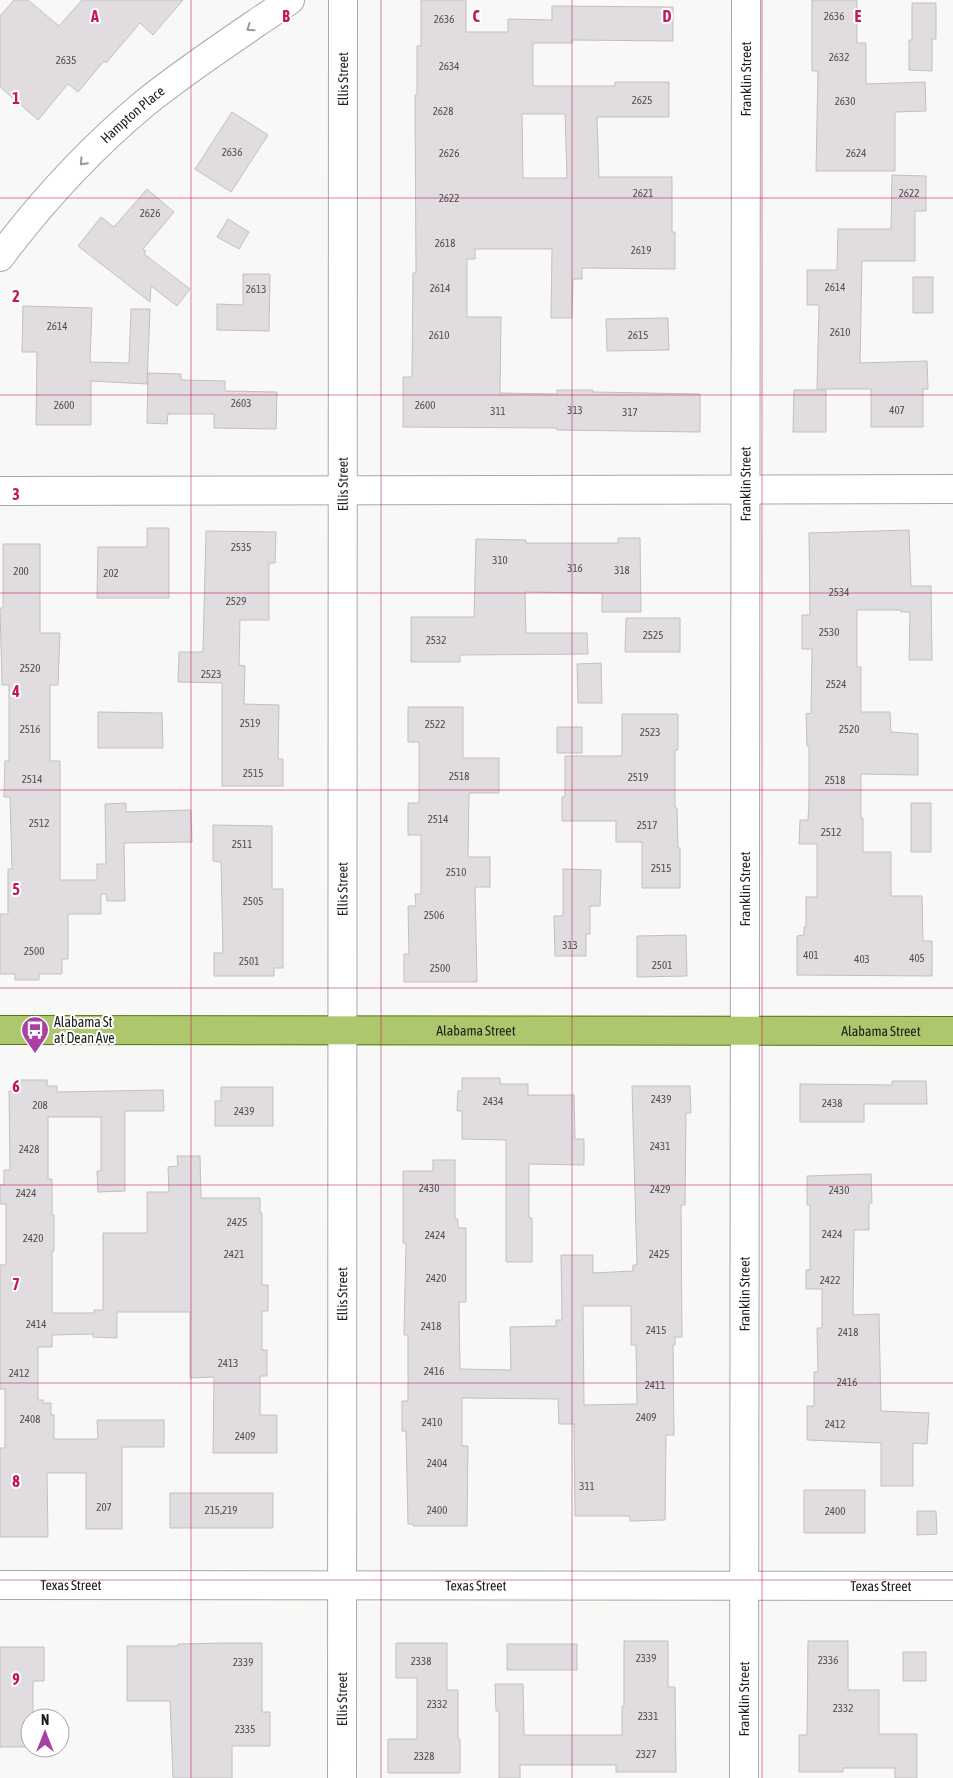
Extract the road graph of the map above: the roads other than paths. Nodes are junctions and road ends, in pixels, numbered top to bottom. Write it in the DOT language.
graph roads {
  1 [pos="290,0"];
  2 [pos="343,0"];
  3 [pos="746,0"];
  4 [pos="0,257"];
  5 [pos="953,489"];
  6 [pos="343,490"];
  7 [pos="746,490"];
  8 [pos="0,491"];
  9 [pos="0,1030"];
  10 [pos="343,1030"];
  11 [pos="745,1031"];
  12 [pos="953,1031"];
  13 [pos="0,1585"];
  14 [pos="343,1585"];
  15 [pos="744,1586"];
  16 [pos="953,1586"];
  17 [pos="342,1778"];
  18 [pos="744,1778"];
  1 -- 4 [label="street, Hampton Place, one-way"];
  2 -- 6 [label="street, Ellis Street"];
  3 -- 7 [label="street, Franklin Street"];
  5 -- 7 [label="street"];
  6 -- 7 [label="street"];
  6 -- 8 [label="street"];
  6 -- 10 [label="street, Ellis Street"];
  7 -- 11 [label="street, Franklin Street"];
  9 -- 10 [label="main road, Alabama Street"];
  10 -- 11 [label="main road, Alabama Street"];
  10 -- 14 [label="street, Ellis Street"];
  11 -- 12 [label="main road, Alabama Street"];
  11 -- 15 [label="street, Franklin Street"];
  13 -- 14 [label="street, Texas Street"];
  14 -- 15 [label="street, Texas Street"];
  14 -- 17 [label="street, Ellis Street"];
  15 -- 16 [label="street, Texas Street"];
  15 -- 18 [label="street, Franklin Street"];
}
